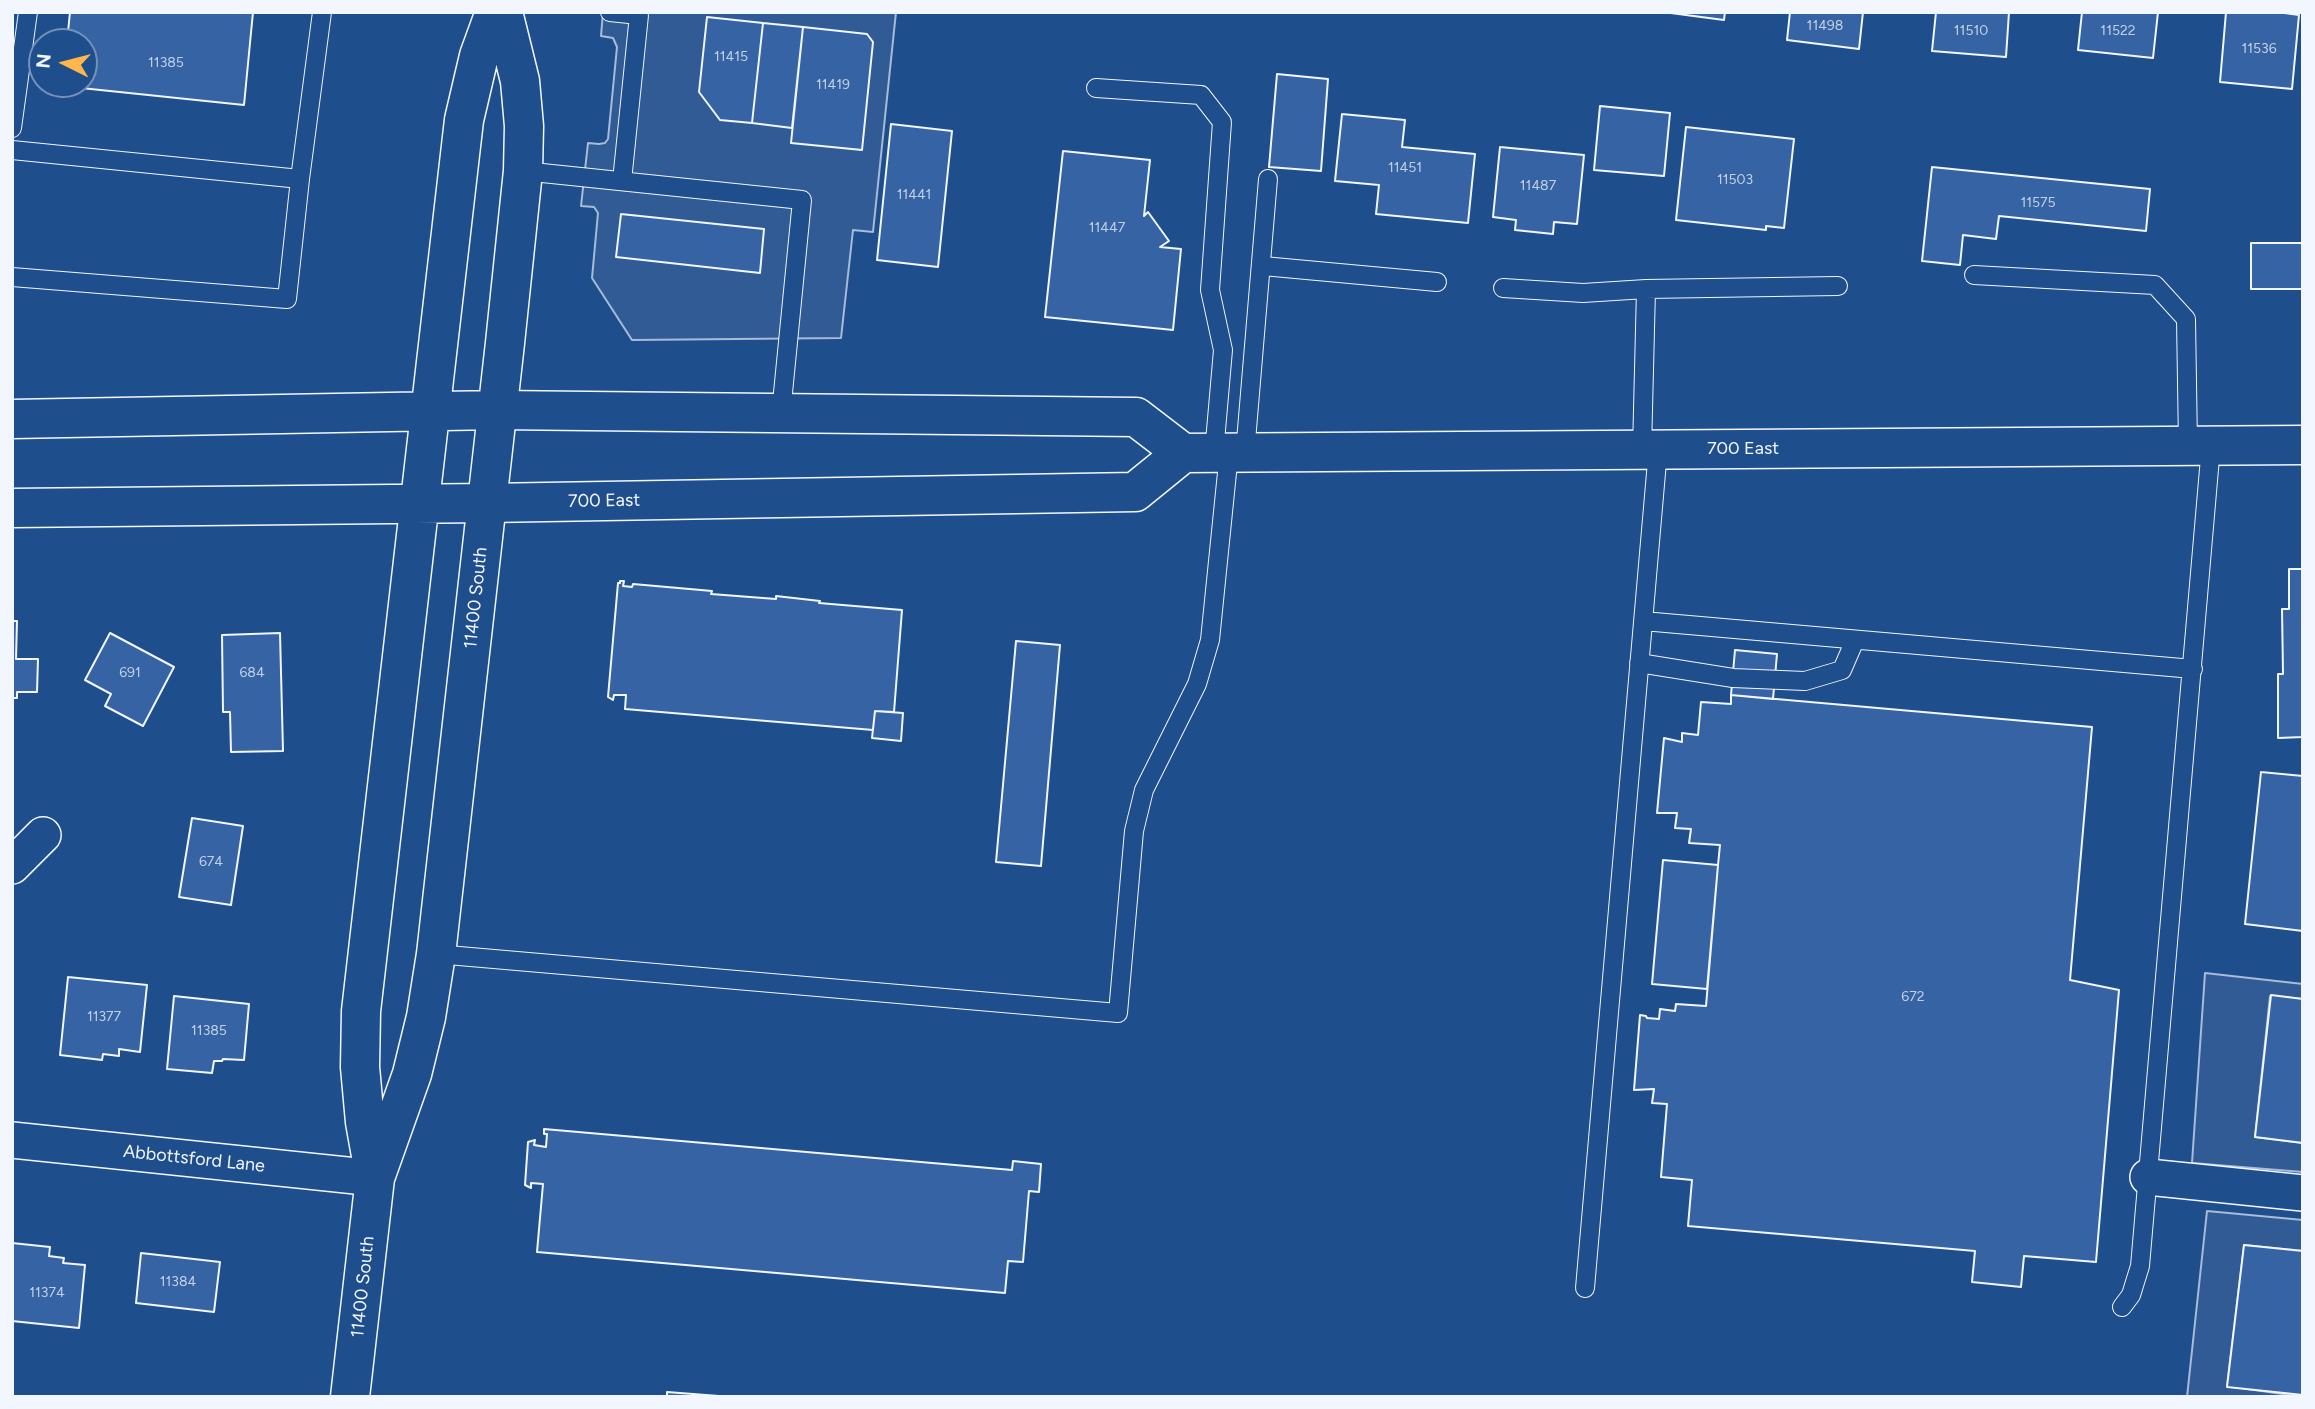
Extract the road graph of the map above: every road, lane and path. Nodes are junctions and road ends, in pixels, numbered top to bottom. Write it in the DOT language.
graph roads {
  1 [pos="28,12"];
  2 [pos="322,12"];
  3 [pos="495,12"];
  4 [pos="503,12"];
  5 [pos="610,12"];
  6 [pos="1097,88"];
  7 [pos="14,104"];
  8 [pos="12,128"];
  9 [pos="12,150"];
  10 [pos="523,171"];
  11 [pos="300,179"];
  12 [pos="1268,179"];
  13 [pos="622,181"];
  14 [pos="1263,265"];
  15 [pos="1974,275"];
  16 [pos="12,277"];
  17 [pos="1437,282"];
  18 [pos="1838,286"];
  19 [pos="1503,288"];
  20 [pos="1646,289"];
  21 [pos="497,410"];
  22 [pos="430,411"];
  23 [pos="781,413"];
  24 [pos="12,419"];
  25 [pos="2303,445"];
  26 [pos="2200,446"];
  27 [pos="1650,450"];
  28 [pos="1218,453"];
  29 [pos="487,503"];
  30 [pos="419,504"];
  31 [pos="12,508"];
  32 [pos="1643,621"];
  33 [pos="1855,640"];
  34 [pos="1639,663"];
  35 [pos="2193,669"];
  36 [pos="43,835"];
  37 [pos="12,866"];
  38 [pos="436,954"];
  39 [pos="12,1140"];
  40 [pos="2148,1177"];
  41 [pos="375,1178"];
  42 [pos="2303,1193"];
  43 [pos="1585,1288"];
  44 [pos="2122,1307"];
  45 [pos="350,1397"];
  1 -- 7 [label="lane"];
  2 -- 11 [label="lane"];
  3 -- 22 [label="main road, 11400 South"];
  4 -- 10 [label="main road, 11400 South"];
  5 -- 13 [label="lane"];
  6 -- 28 [label="lane"];
  7 -- 8 [label="lane"];
  9 -- 11 [label="lane"];
  10 -- 13 [label="lane"];
  10 -- 21 [label="main road, 11400 South"];
  11 -- 16 [label="lane"];
  12 -- 14 [label="lane"];
  13 -- 23 [label="lane"];
  14 -- 17 [label="lane"];
  14 -- 28 [label="lane"];
  15 -- 26 [label="lane"];
  18 -- 20 [label="lane"];
  19 -- 20 [label="lane"];
  20 -- 27 [label="lane"];
  21 -- 22 [label="main road"];
  21 -- 23 [label="main road"];
  21 -- 29 [label="main road, 11400 South"];
  22 -- 24 [label="main road"];
  22 -- 30 [label="main road, 11400 South"];
  23 -- 28 [label="main road"];
  25 -- 26 [label="main road, 700 East"];
  26 -- 27 [label="main road, 700 East"];
  26 -- 35 [label="lane"];
  27 -- 28 [label="main road, 700 East"];
  27 -- 32 [label="lane"];
  28 -- 29 [label="main road, 700 East"];
  28 -- 38 [label="lane"];
  29 -- 30 [label="main road, 700 East"];
  29 -- 38 [label="main road, 11400 South"];
  30 -- 31 [label="main road, 700 East"];
  30 -- 41 [label="main road, 11400 South"];
  32 -- 33 [label="lane"];
  32 -- 34 [label="lane"];
  33 -- 34 [label="lane"];
  33 -- 35 [label="lane"];
  34 -- 43 [label="lane"];
  35 -- 40 [label="lane"];
  36 -- 37 [label="street"];
  38 -- 41 [label="main road, 11400 South"];
  39 -- 41 [label="street, Abbottsford Lane"];
  40 -- 42 [label="street"];
  40 -- 44 [label="lane"];
  41 -- 45 [label="main road, 11400 South"];
}
